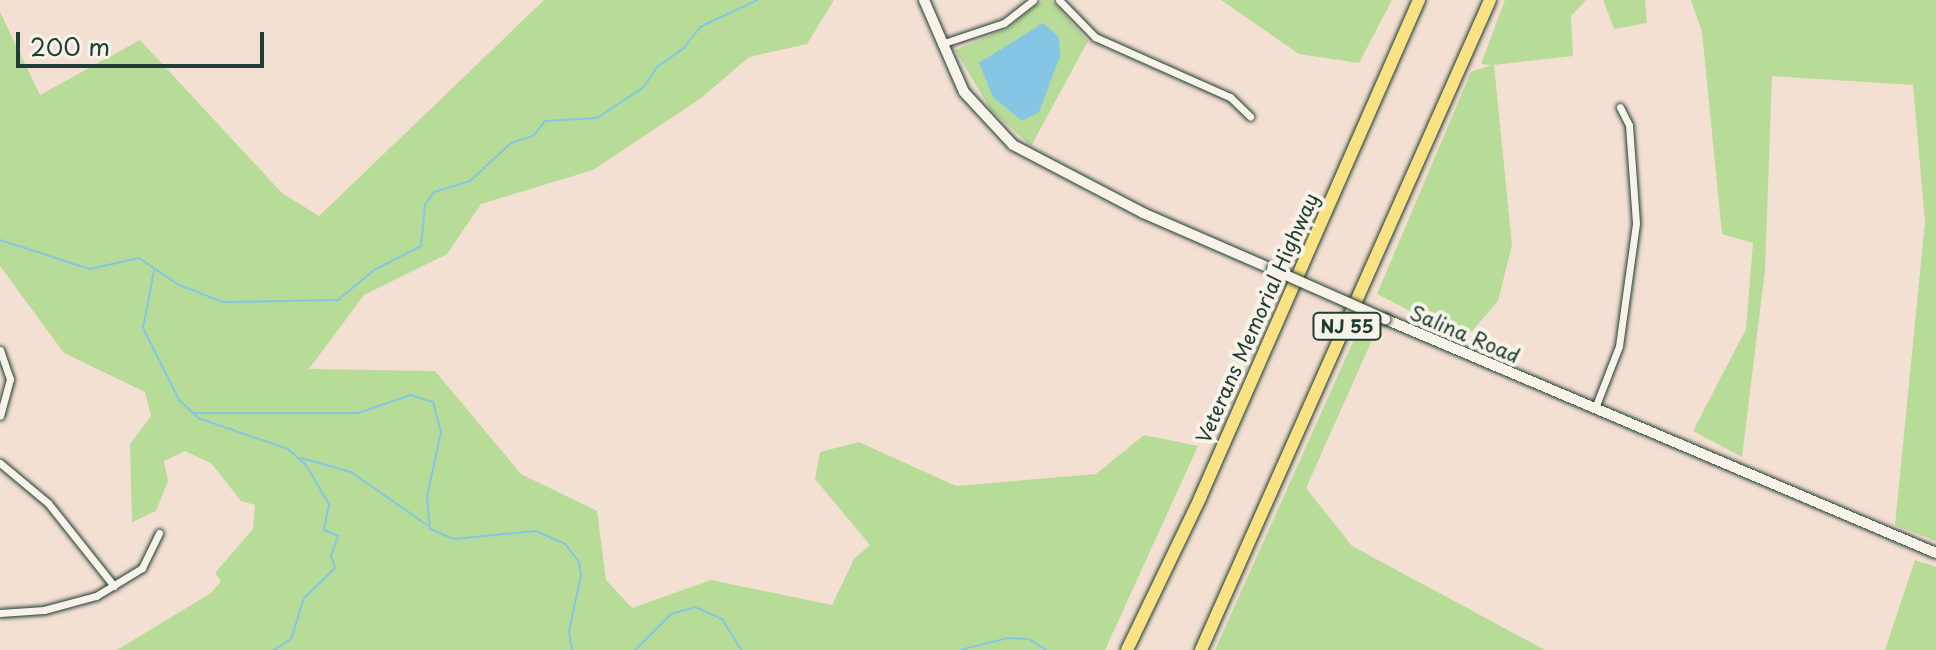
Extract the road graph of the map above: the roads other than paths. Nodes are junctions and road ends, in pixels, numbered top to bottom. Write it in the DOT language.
graph roads {
  1 [pos="924,0"];
  2 [pos="1033,0"];
  3 [pos="1059,0"];
  4 [pos="1419,0"];
  5 [pos="1490,0"];
  6 [pos="941,44"];
  7 [pos="1620,107"];
  8 [pos="1250,116"];
  9 [pos="0,350"];
  10 [pos="1595,408"];
  11 [pos="0,416"];
  12 [pos="0,463"];
  13 [pos="159,533"];
  14 [pos="1936,553"];
  15 [pos="114,586"];
  16 [pos="0,613"];
  17 [pos="1128,649"];
  18 [pos="1201,650"];
  1 -- 6 [label="street, Salina Road"];
  2 -- 6 [label="street"];
  3 -- 8 [label="street"];
  4 -- 17 [label="highway, Veterans Memorial Highway / NJ 55"];
  5 -- 18 [label="highway, NJ 55"];
  6 -- 10 [label="street, Salina Road, bridge"];
  7 -- 10 [label="street"];
  9 -- 11 [label="street"];
  10 -- 14 [label="street, Salina Road"];
  12 -- 15 [label="street"];
  13 -- 15 [label="street"];
  15 -- 16 [label="street"];
}
